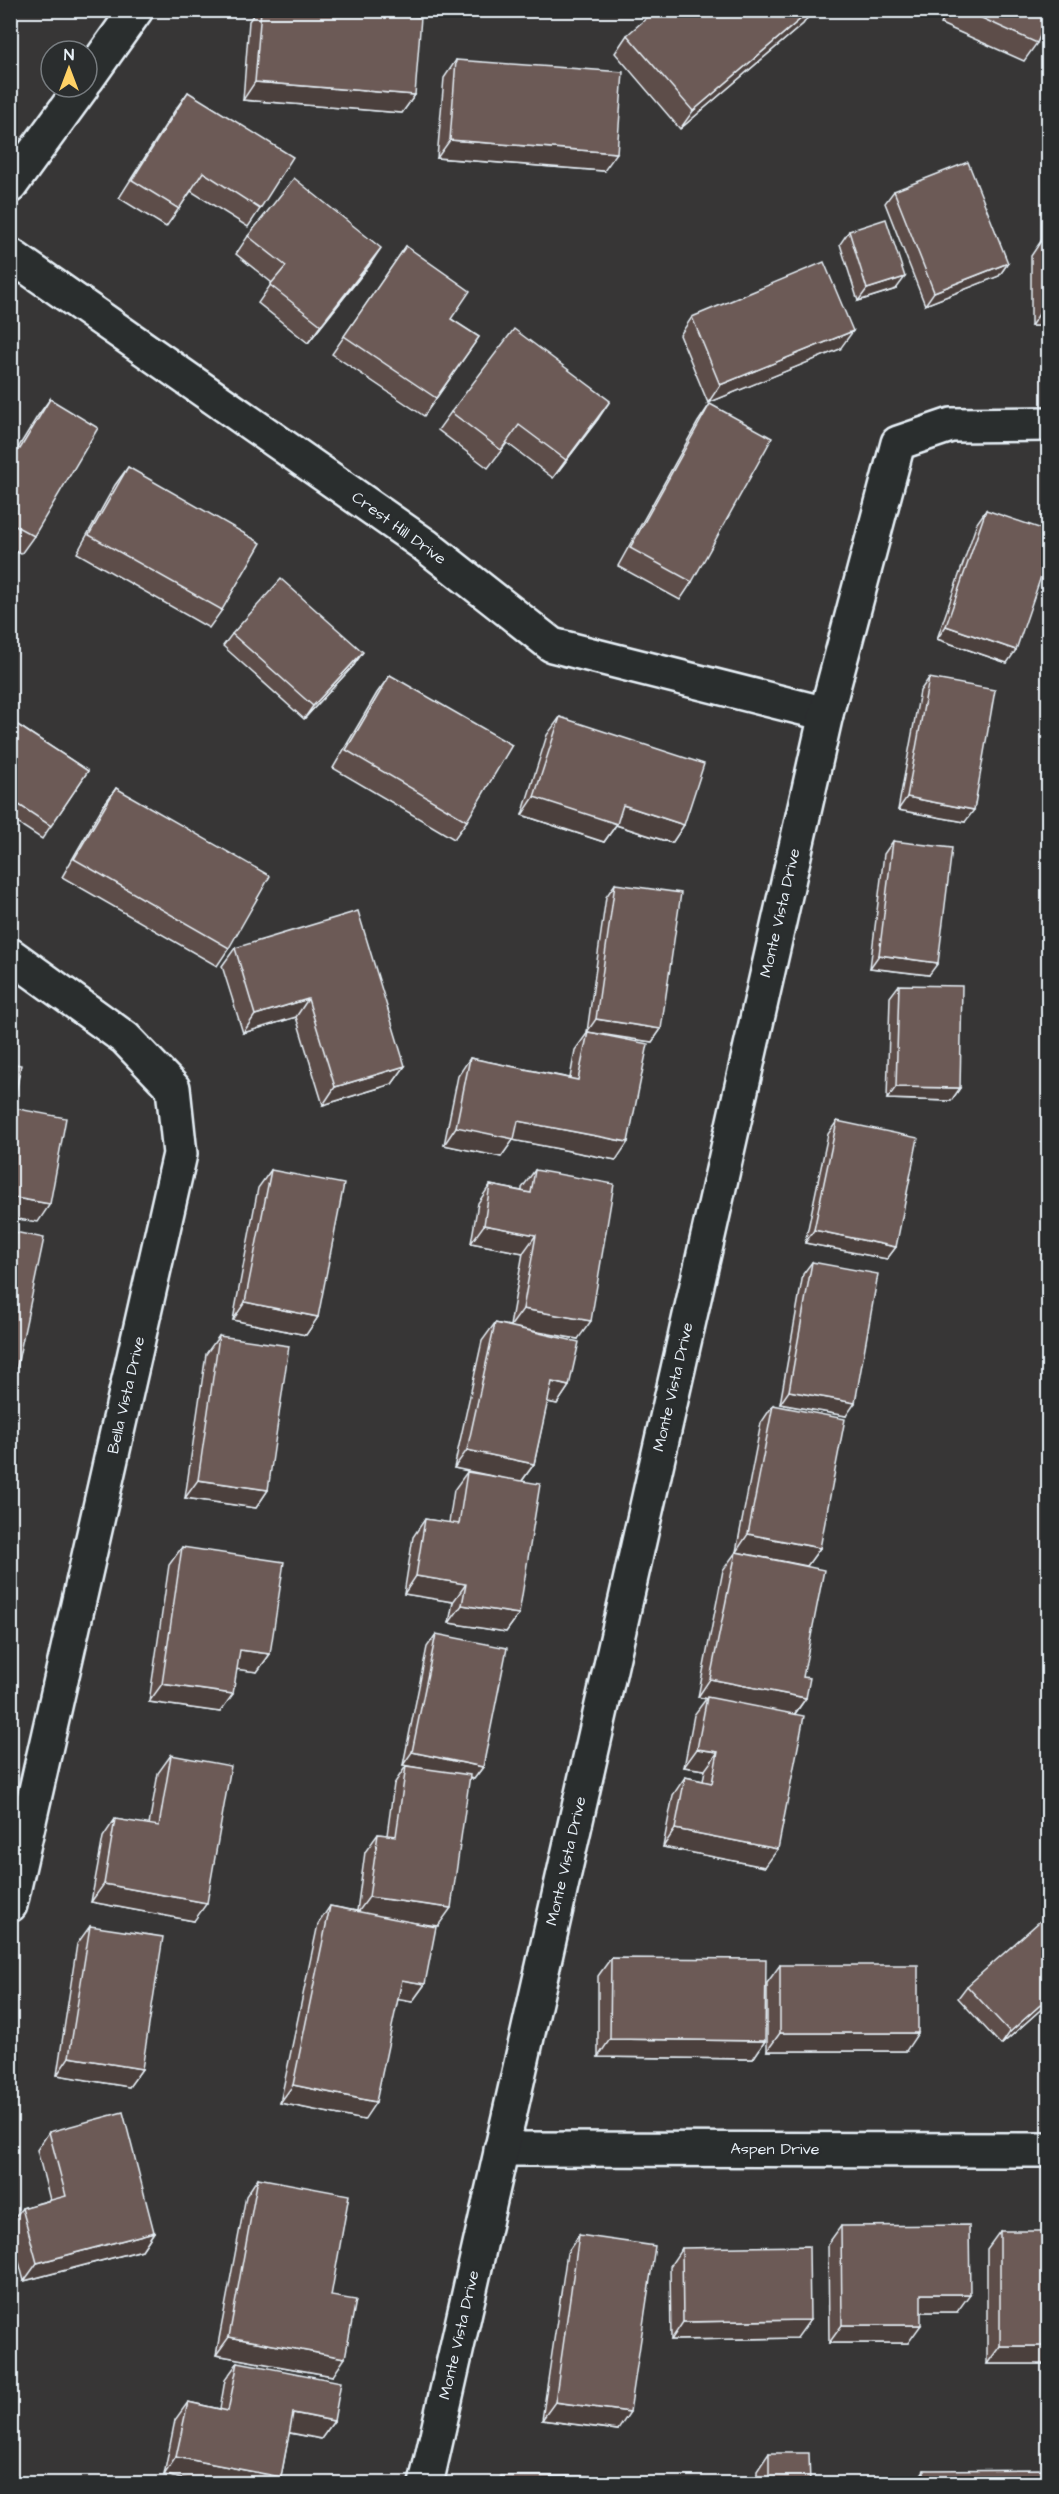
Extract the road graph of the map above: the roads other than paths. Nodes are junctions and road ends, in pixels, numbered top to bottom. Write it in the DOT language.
graph roads {
  1 [pos="136,10"];
  2 [pos="99,62"];
  3 [pos="72,99"];
  4 [pos="10,186"];
  5 [pos="10,255"];
  6 [pos="1048,424"];
  7 [pos="826,714"];
  8 [pos="10,955"];
  9 [pos="10,1905"];
  10 [pos="501,2149"];
  11 [pos="1048,2150"];
  12 [pos="426,2484"];
  1 -- 2 [label="street"];
  3 -- 4 [label="street"];
  5 -- 7 [label="street, Crest Hill Drive"];
  6 -- 7 [label="street, Monte Vista Drive"];
  7 -- 10 [label="street, Monte Vista Drive"];
  8 -- 9 [label="street, Bella Vista Drive"];
  10 -- 11 [label="street, Aspen Drive"];
  10 -- 12 [label="street, Monte Vista Drive"];
}
